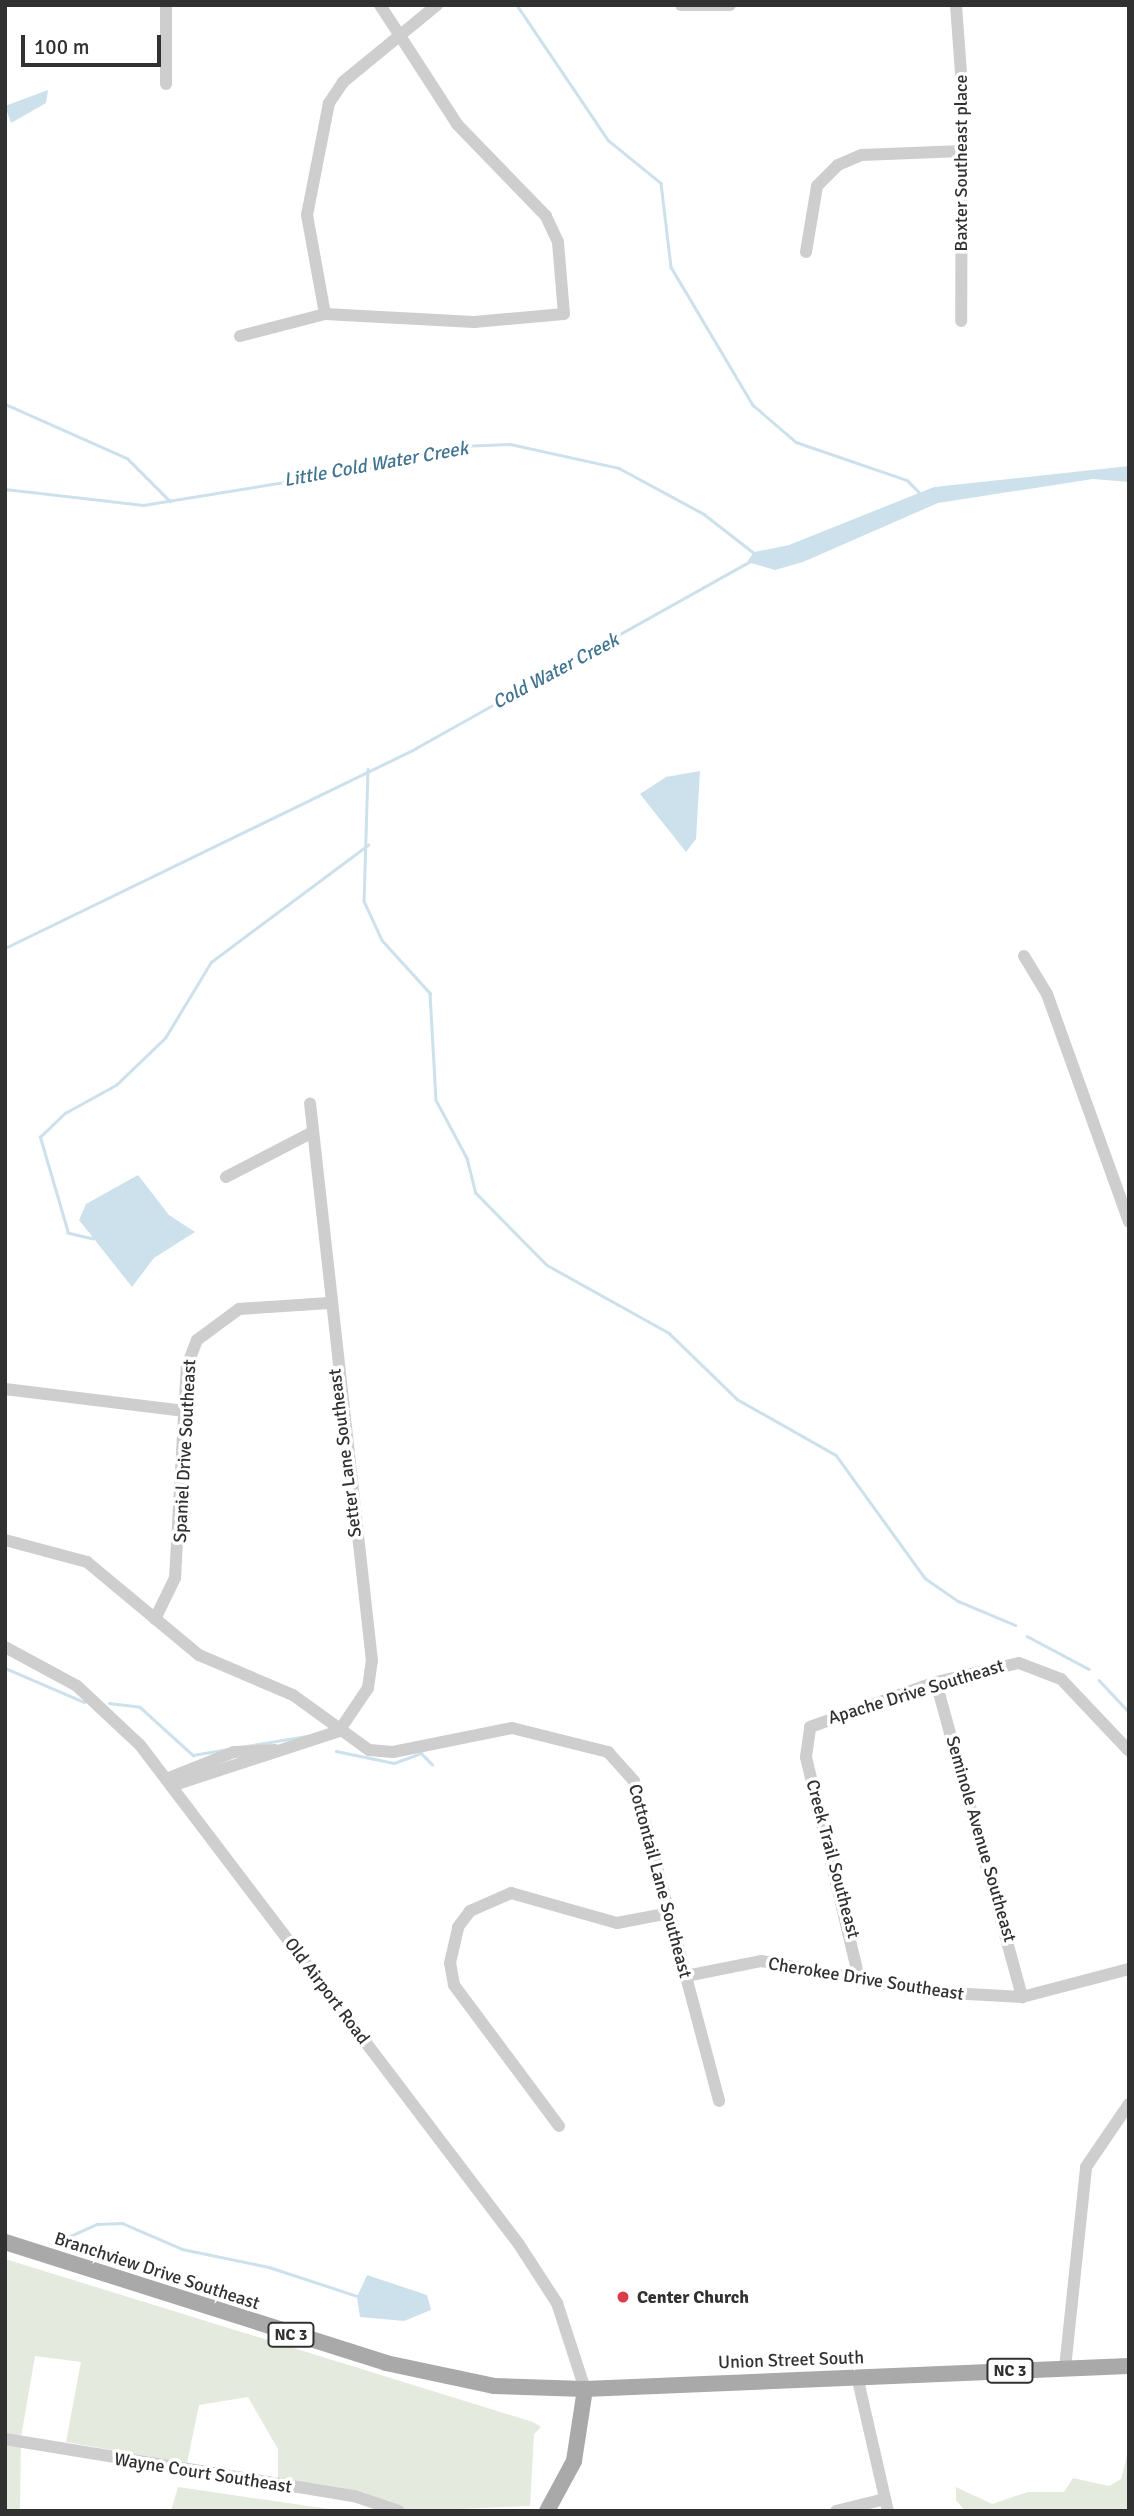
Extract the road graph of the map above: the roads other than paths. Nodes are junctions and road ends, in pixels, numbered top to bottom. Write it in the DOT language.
graph roads {
  1 [pos="166,5"];
  2 [pos="380,5"];
  3 [pos="437,5"];
  4 [pos="681,5"];
  5 [pos="730,5"];
  6 [pos="956,5"];
  7 [pos="403,33"];
  8 [pos="166,84"];
  9 [pos="961,151"];
  10 [pos="806,252"];
  11 [pos="325,314"];
  12 [pos="961,321"];
  13 [pos="240,336"];
  14 [pos="1024,956"];
  15 [pos="310,1103"];
  16 [pos="311,1133"];
  17 [pos="226,1177"];
  18 [pos="1129,1222"];
  19 [pos="329,1303"];
  20 [pos="5,1390"];
  21 [pos="185,1411"];
  22 [pos="5,1540"];
  23 [pos="155,1619"];
  24 [pos="5,1647"];
  25 [pos="936,1682"];
  26 [pos="339,1731"];
  27 [pos="806,1740"];
  28 [pos="1129,1751"];
  29 [pos="168,1782"];
  30 [pos="670,1913"];
  31 [pos="1129,1969"];
  32 [pos="686,1976"];
  33 [pos="859,1978"];
  34 [pos="1022,1997"];
  35 [pos="719,2101"];
  36 [pos="1129,2104"];
  37 [pos="559,2126"];
  38 [pos="5,2242"];
  39 [pos="1129,2366"];
  40 [pos="1065,2368"];
  41 [pos="857,2376"];
  42 [pos="585,2389"];
  43 [pos="5,2439"];
  44 [pos="886,2505"];
  45 [pos="399,2511"];
  46 [pos="547,2511"];
  47 [pos="836,2511"];
  1 -- 8 [label="street"];
  2 -- 7 [label="street"];
  3 -- 7 [label="street"];
  4 -- 5 [label="street"];
  6 -- 9 [label="street, Baxter Southeast place"];
  7 -- 11 [label="street"];
  7 -- 11 [label="street"];
  9 -- 10 [label="street"];
  9 -- 12 [label="street, Baxter Southeast place"];
  11 -- 13 [label="street"];
  14 -- 18 [label="street"];
  15 -- 16 [label="street, Setter Lane Southeast"];
  16 -- 17 [label="street"];
  16 -- 19 [label="street, Setter Lane Southeast"];
  19 -- 21 [label="street, Spaniel Drive Southeast"];
  19 -- 26 [label="street, Setter Lane Southeast"];
  20 -- 21 [label="street"];
  21 -- 23 [label="street, Spaniel Drive Southeast"];
  22 -- 23 [label="street, Cottontail Lane Southeast"];
  23 -- 26 [label="street, Cottontail Lane Southeast"];
  24 -- 29 [label="street, Old Airport Road"];
  25 -- 27 [label="street, Apache Drive Southeast"];
  25 -- 28 [label="street, Apache Drive Southeast"];
  25 -- 34 [label="street, Seminole Avenue Southeast"];
  26 -- 29 [label="street"];
  26 -- 30 [label="street, Cottontail Lane Southeast"];
  27 -- 33 [label="street, Creek Trail Southeast"];
  29 -- 42 [label="street, Old Airport Road"];
  30 -- 32 [label="street, Cottontail Lane Southeast"];
  30 -- 37 [label="street"];
  31 -- 34 [label="street, Cherokee Drive Southeast"];
  32 -- 33 [label="street, Cherokee Drive Southeast"];
  32 -- 35 [label="street, Cottontail Lane Southeast"];
  33 -- 34 [label="street, Cherokee Drive Southeast"];
  36 -- 40 [label="street"];
  38 -- 42 [label="main road, Branchview Drive Southeast / NC 3"];
  39 -- 40 [label="main road, Union Street South / NC 3"];
  40 -- 41 [label="main road, Union Street South / NC 3"];
  41 -- 42 [label="main road, Union Street South / NC 3"];
  41 -- 44 [label="street"];
  42 -- 46 [label="main road"];
  43 -- 45 [label="street, Wayne Court Southeast"];
  44 -- 47 [label="street"];
}
